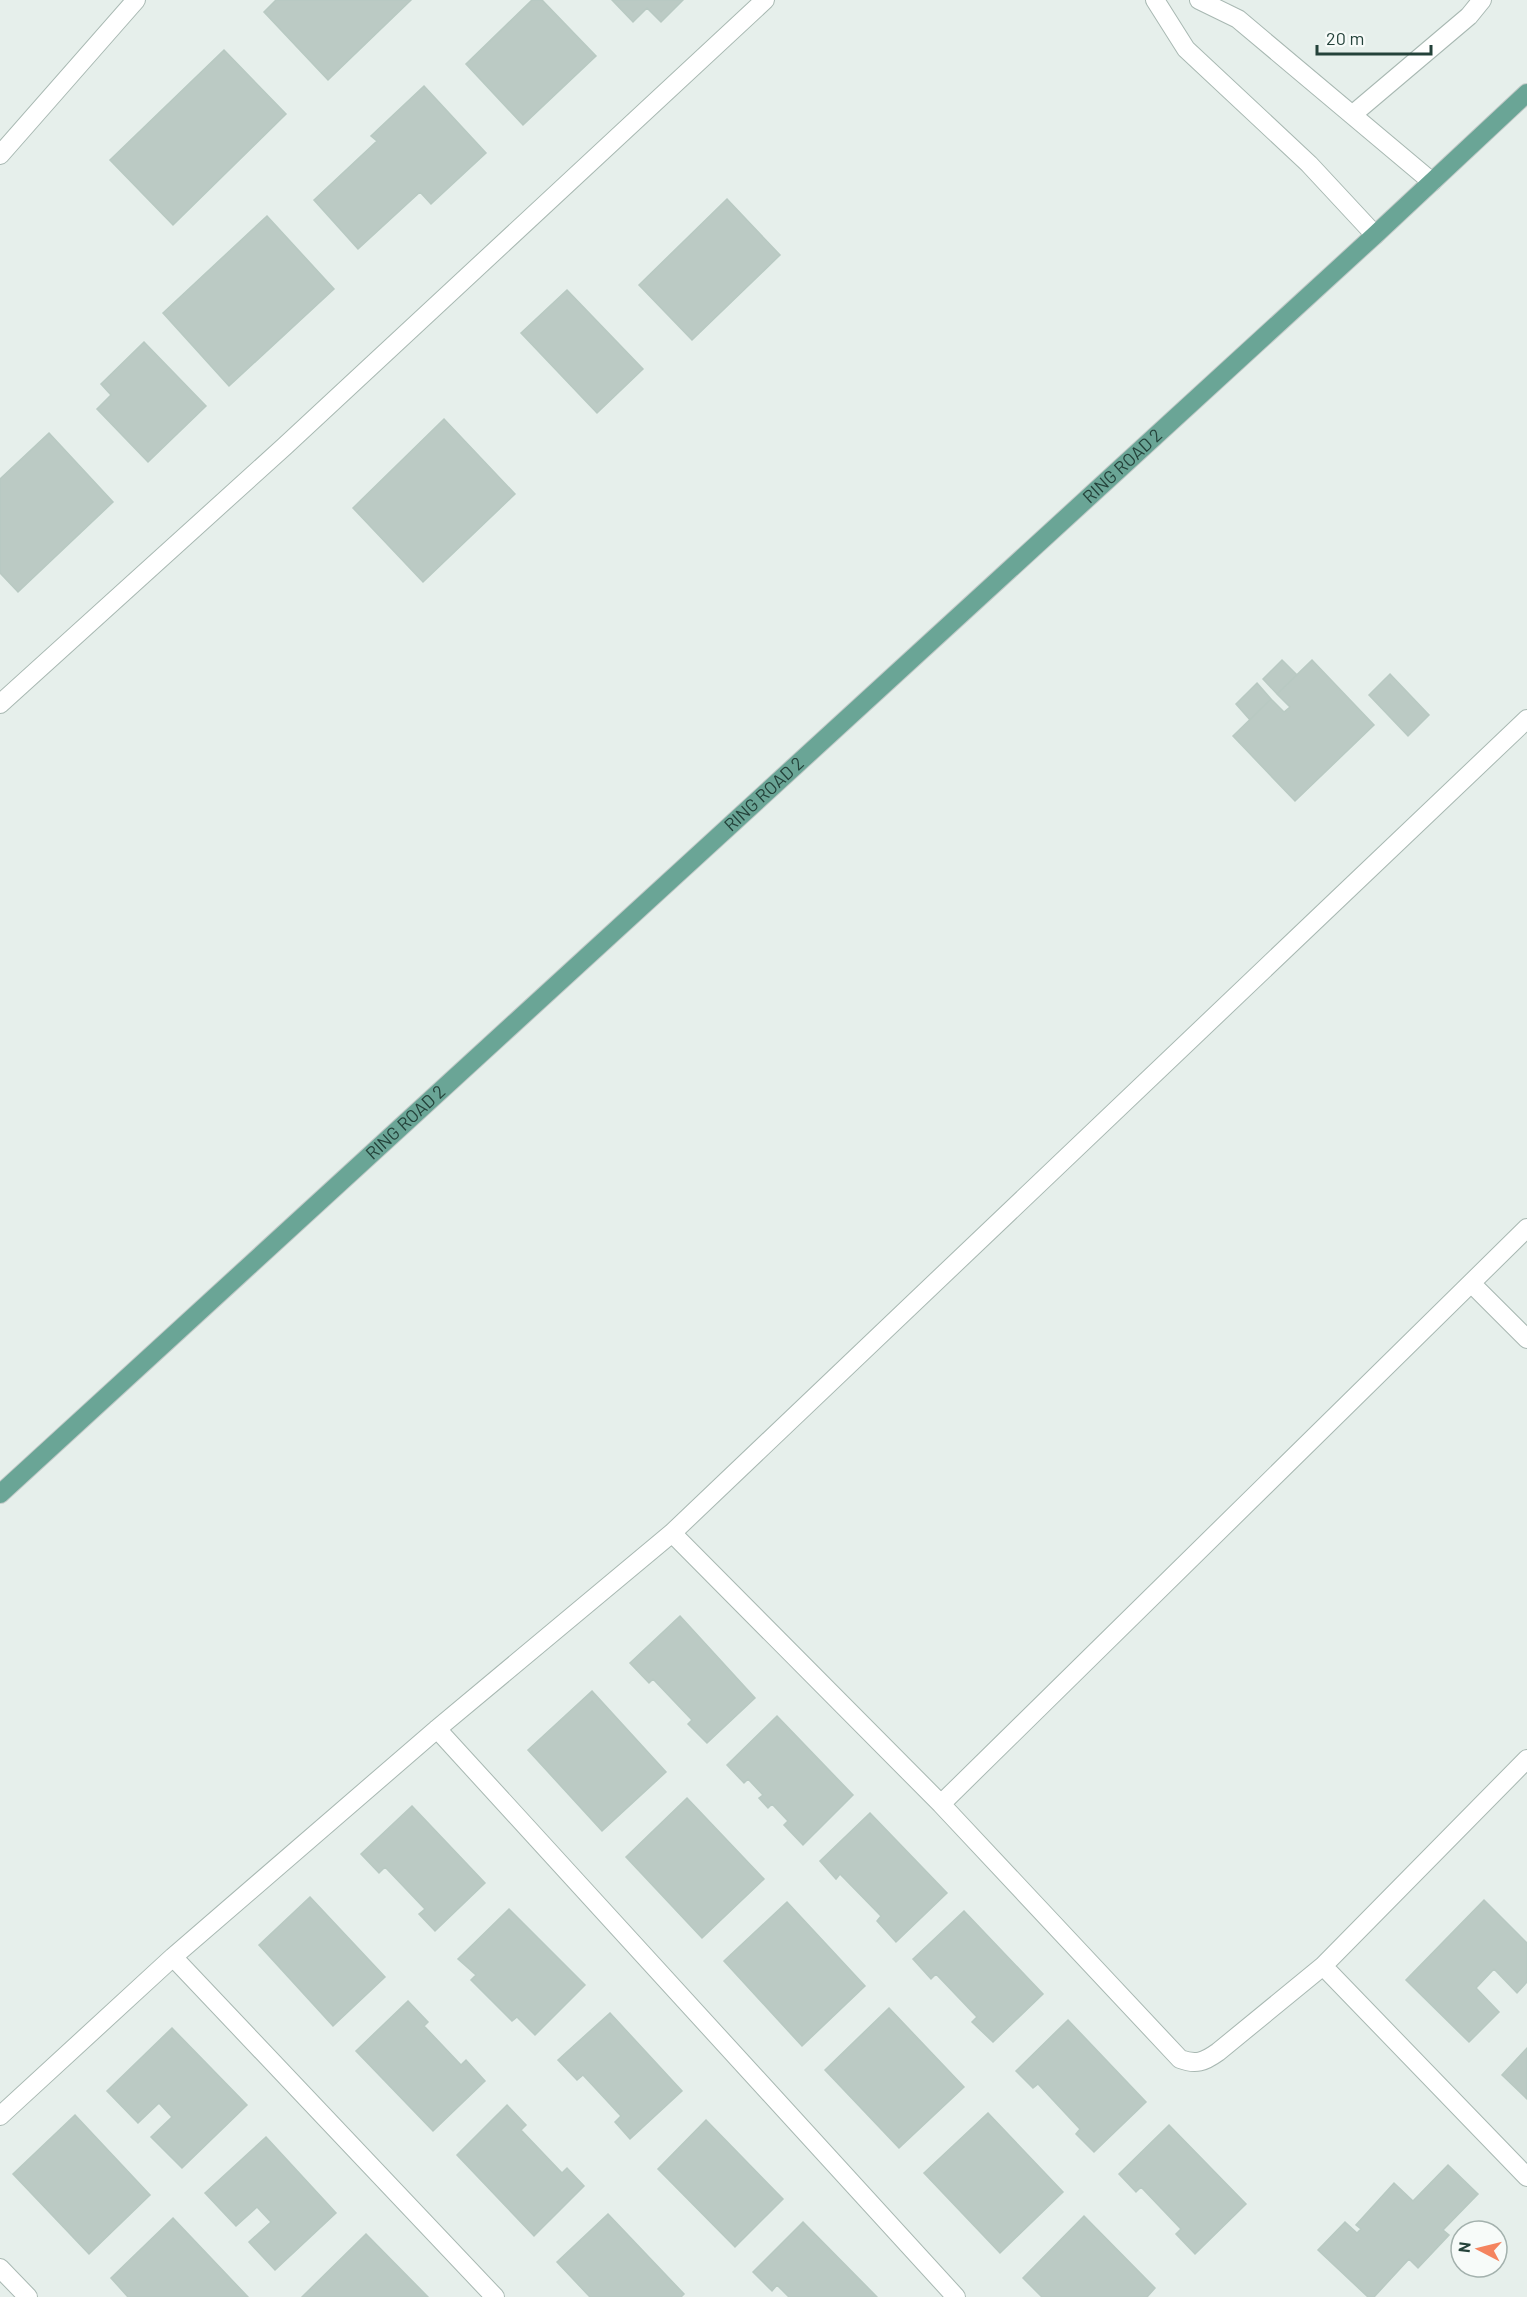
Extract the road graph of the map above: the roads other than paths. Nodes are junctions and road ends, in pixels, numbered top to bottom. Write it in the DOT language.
graph roads {
  1 [pos="136,0"];
  2 [pos="765,0"];
  3 [pos="1155,0"];
  4 [pos="1199,0"];
  5 [pos="1482,0"];
  6 [pos="1527,93"];
  7 [pos="1352,115"];
  8 [pos="0,156"];
  9 [pos="1432,182"];
  10 [pos="1375,236"];
  11 [pos="0,705"];
  12 [pos="1527,719"];
  13 [pos="1527,1228"];
  14 [pos="1471,1283"];
  15 [pos="1527,1339"];
  16 [pos="0,1494"];
  17 [pos="672,1533"];
  18 [pos="437,1729"];
  19 [pos="1527,1759"];
  20 [pos="940,1804"];
  21 [pos="173,1957"];
  22 [pos="1323,1966"];
  23 [pos="0,2116"];
  24 [pos="1527,2176"];
  25 [pos="0,2268"];
  26 [pos="28,2297"];
  27 [pos="495,2297"];
  28 [pos="956,2297"];
  1 -- 8 [label="street"];
  2 -- 11 [label="street"];
  3 -- 10 [label="street"];
  4 -- 7 [label="street"];
  5 -- 7 [label="street"];
  6 -- 9 [label="main road, RING ROAD 2"];
  7 -- 9 [label="street"];
  9 -- 10 [label="main road, RING ROAD 2"];
  10 -- 16 [label="main road, RING ROAD 2"];
  12 -- 17 [label="street"];
  13 -- 14 [label="street"];
  14 -- 15 [label="street"];
  14 -- 20 [label="street"];
  17 -- 18 [label="street"];
  17 -- 20 [label="street"];
  18 -- 21 [label="street"];
  18 -- 28 [label="street"];
  19 -- 22 [label="street"];
  20 -- 22 [label="street"];
  21 -- 23 [label="street"];
  21 -- 27 [label="street"];
  22 -- 24 [label="street"];
  25 -- 26 [label="street"];
}
